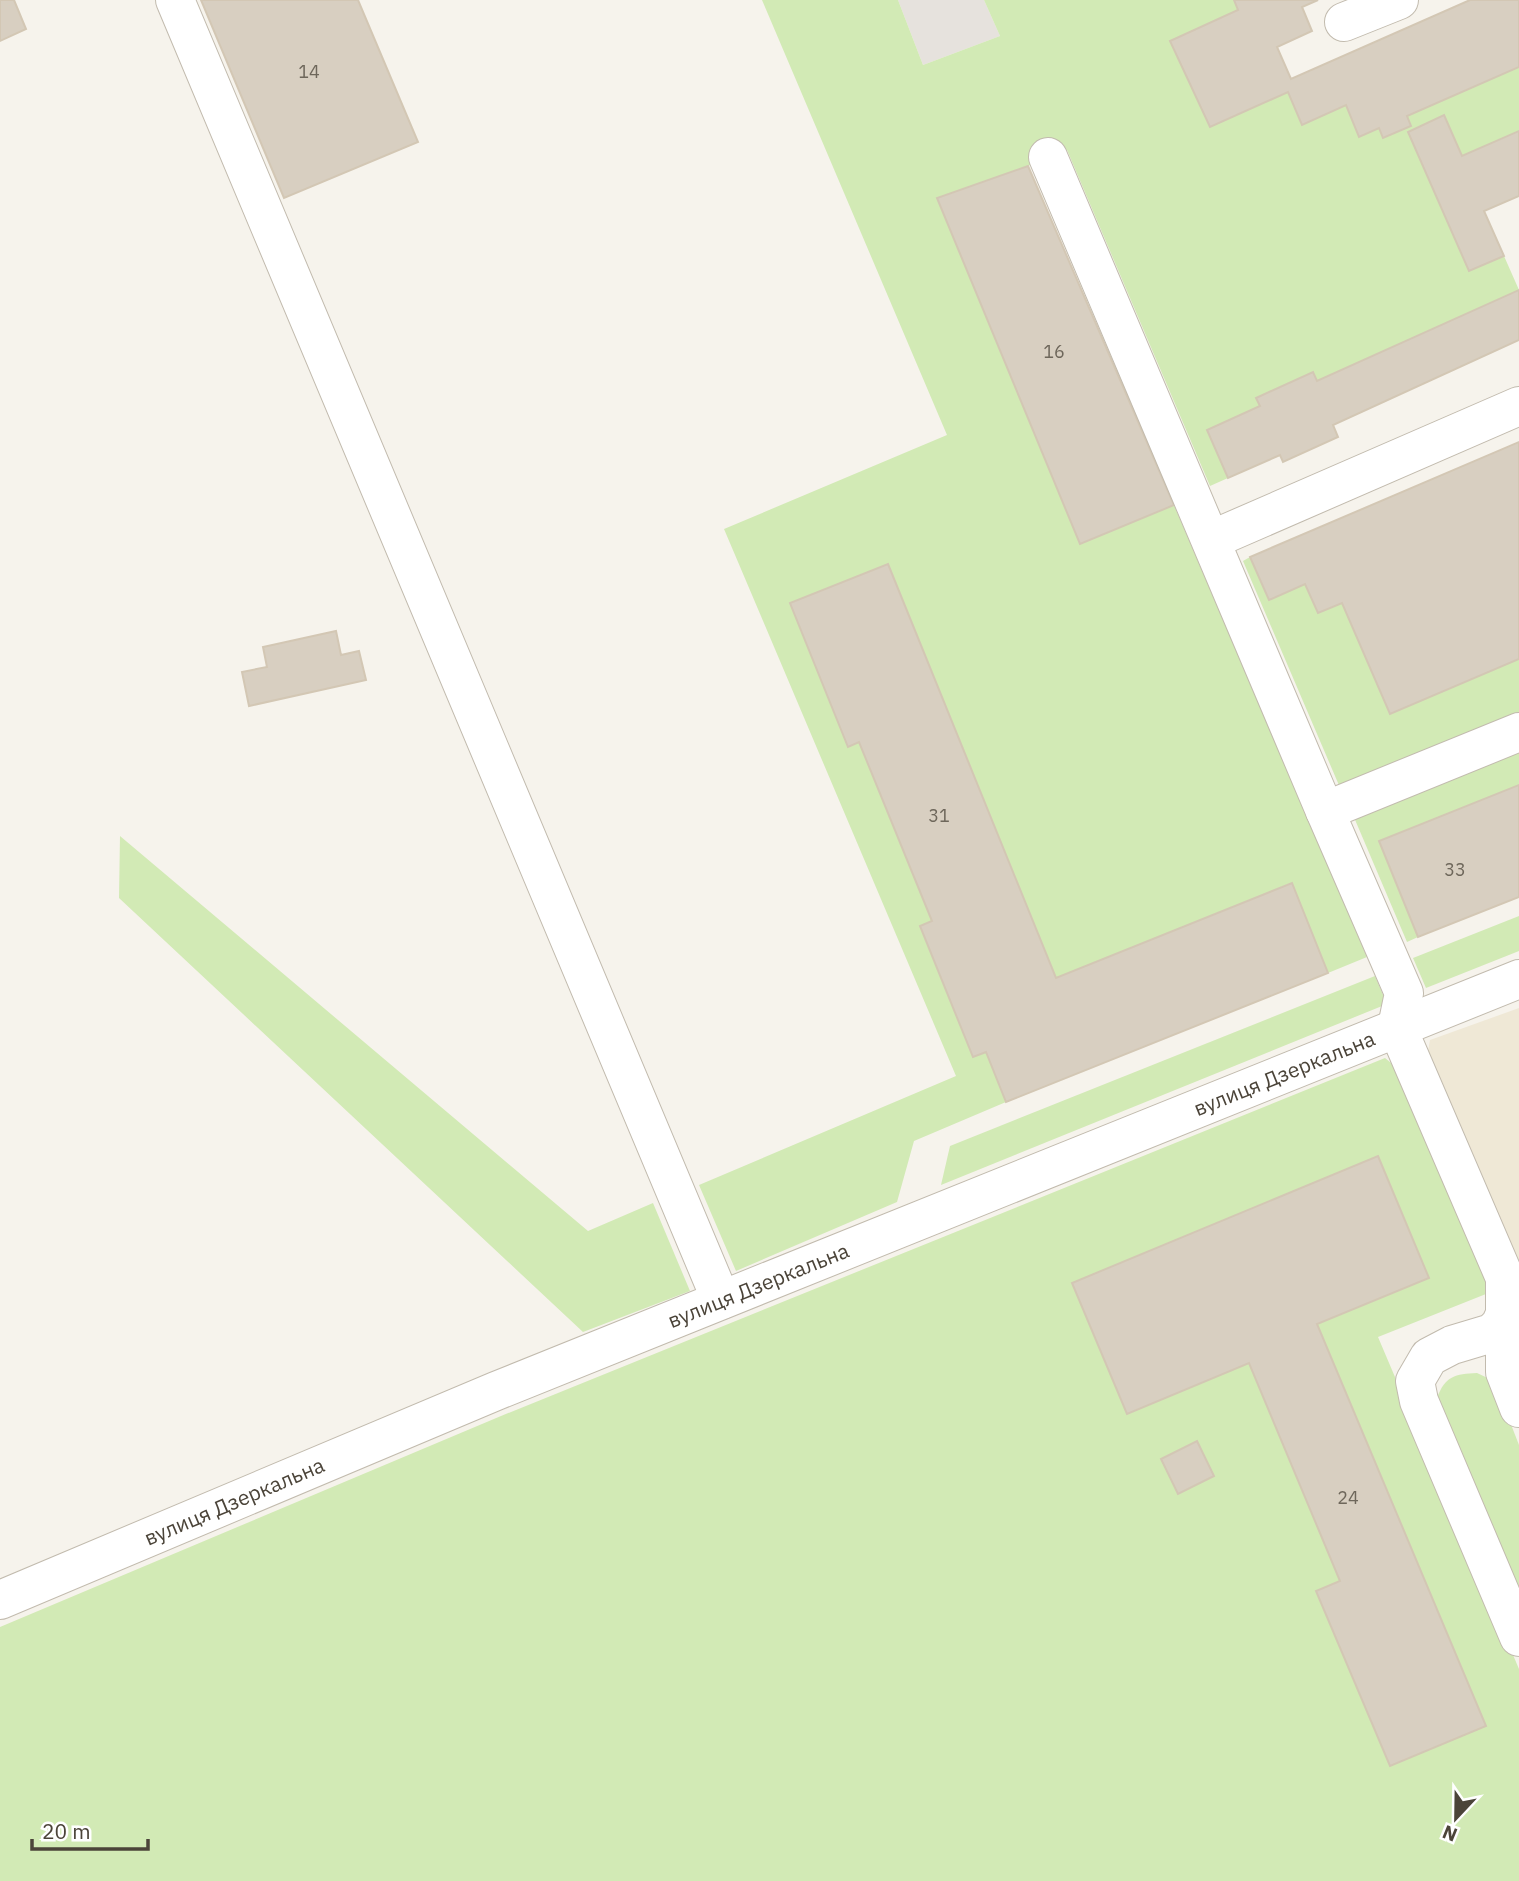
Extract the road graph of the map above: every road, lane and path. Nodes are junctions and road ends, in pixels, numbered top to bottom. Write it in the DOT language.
graph roads {
  1 [pos="175,0"];
  2 [pos="1399,0"];
  3 [pos="1344,22"];
  4 [pos="1048,157"];
  5 [pos="1519,406"];
  6 [pos="1211,540"];
  7 [pos="1519,732"];
  8 [pos="1325,811"];
  9 [pos="1519,979"];
  10 [pos="1397,1027"];
  11 [pos="721,1300"];
  12 [pos="1505,1314"];
  13 [pos="1519,1408"];
  14 [pos="0,1600"];
  15 [pos="1519,1637"];
  1 -- 11 [label="street"];
  2 -- 3 [label="street"];
  4 -- 6 [label="street"];
  5 -- 6 [label="street"];
  6 -- 8 [label="street"];
  7 -- 8 [label="street"];
  8 -- 10 [label="street"];
  9 -- 10 [label="street, вулиця Дзеркальна"];
  10 -- 11 [label="street, вулиця Дзеркальна"];
  10 -- 12 [label="street"];
  11 -- 14 [label="street, вулиця Дзеркальна"];
  12 -- 13 [label="street"];
  12 -- 15 [label="street"];
}
